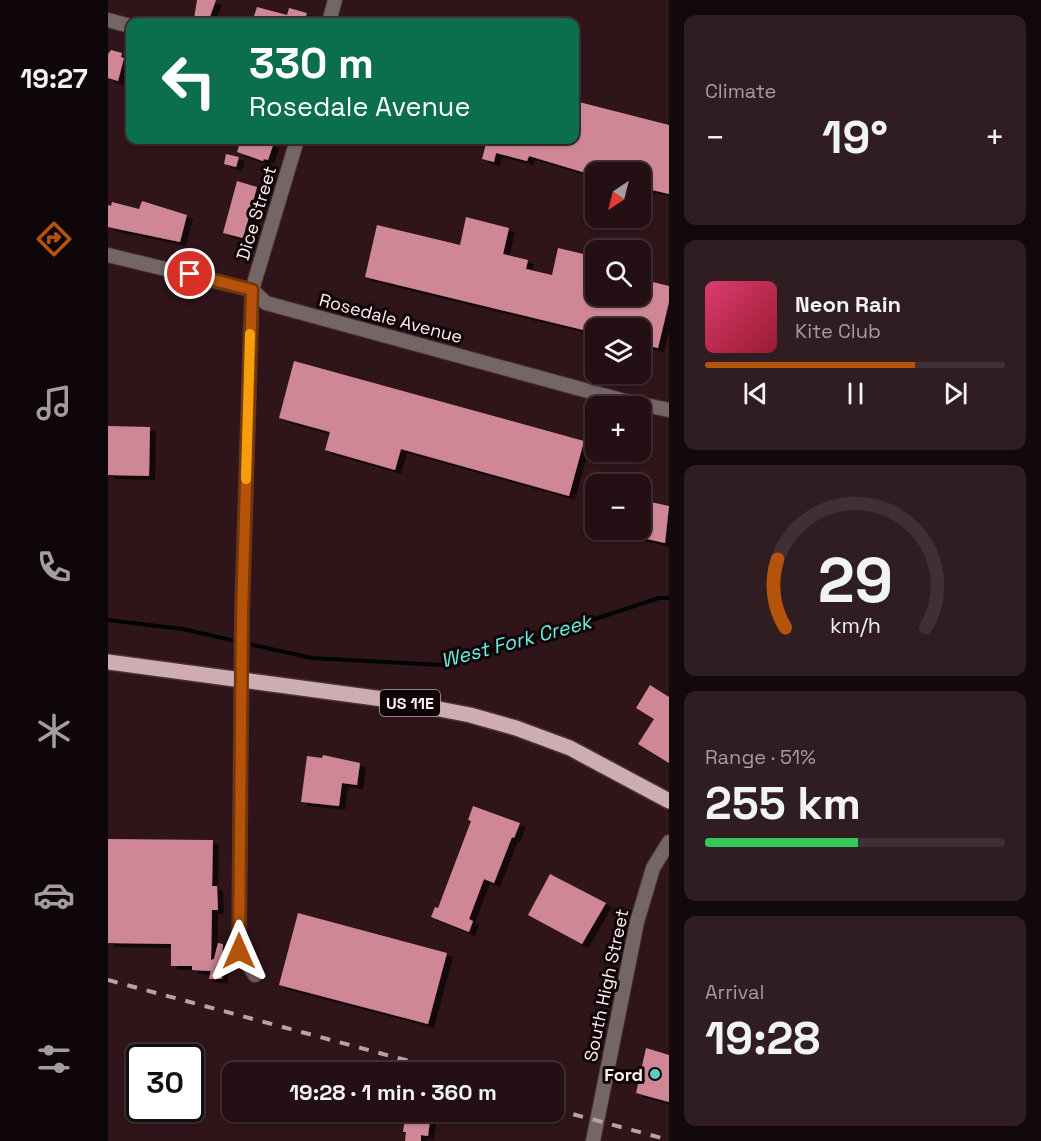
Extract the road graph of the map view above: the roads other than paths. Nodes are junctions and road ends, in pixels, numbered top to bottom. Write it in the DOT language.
graph roads {
  1 [pos="335,0"];
  2 [pos="330,18"];
  3 [pos="108,20"];
  4 [pos="126,25"];
  5 [pos="296,144"];
  6 [pos="108,255"];
  7 [pos="252,290"];
  8 [pos="669,410"];
  9 [pos="108,662"];
  10 [pos="242,680"];
  11 [pos="669,801"];
  12 [pos="669,842"];
  13 [pos="255,975"];
  14 [pos="593,1141"];
  1 -- 2 [label="street"];
  3 -- 4 [label="street"];
  5 -- 7 [label="street, Dice Street"];
  6 -- 7 [label="street, Rosedale Avenue"];
  7 -- 8 [label="street, Rosedale Avenue"];
  7 -- 10 [label="street, Dice Street"];
  9 -- 10 [label="main road, US 11E"];
  10 -- 11 [label="main road, US 11E"];
  10 -- 13 [label="street, Dice Street"];
  12 -- 14 [label="street, South High Street"];
}
